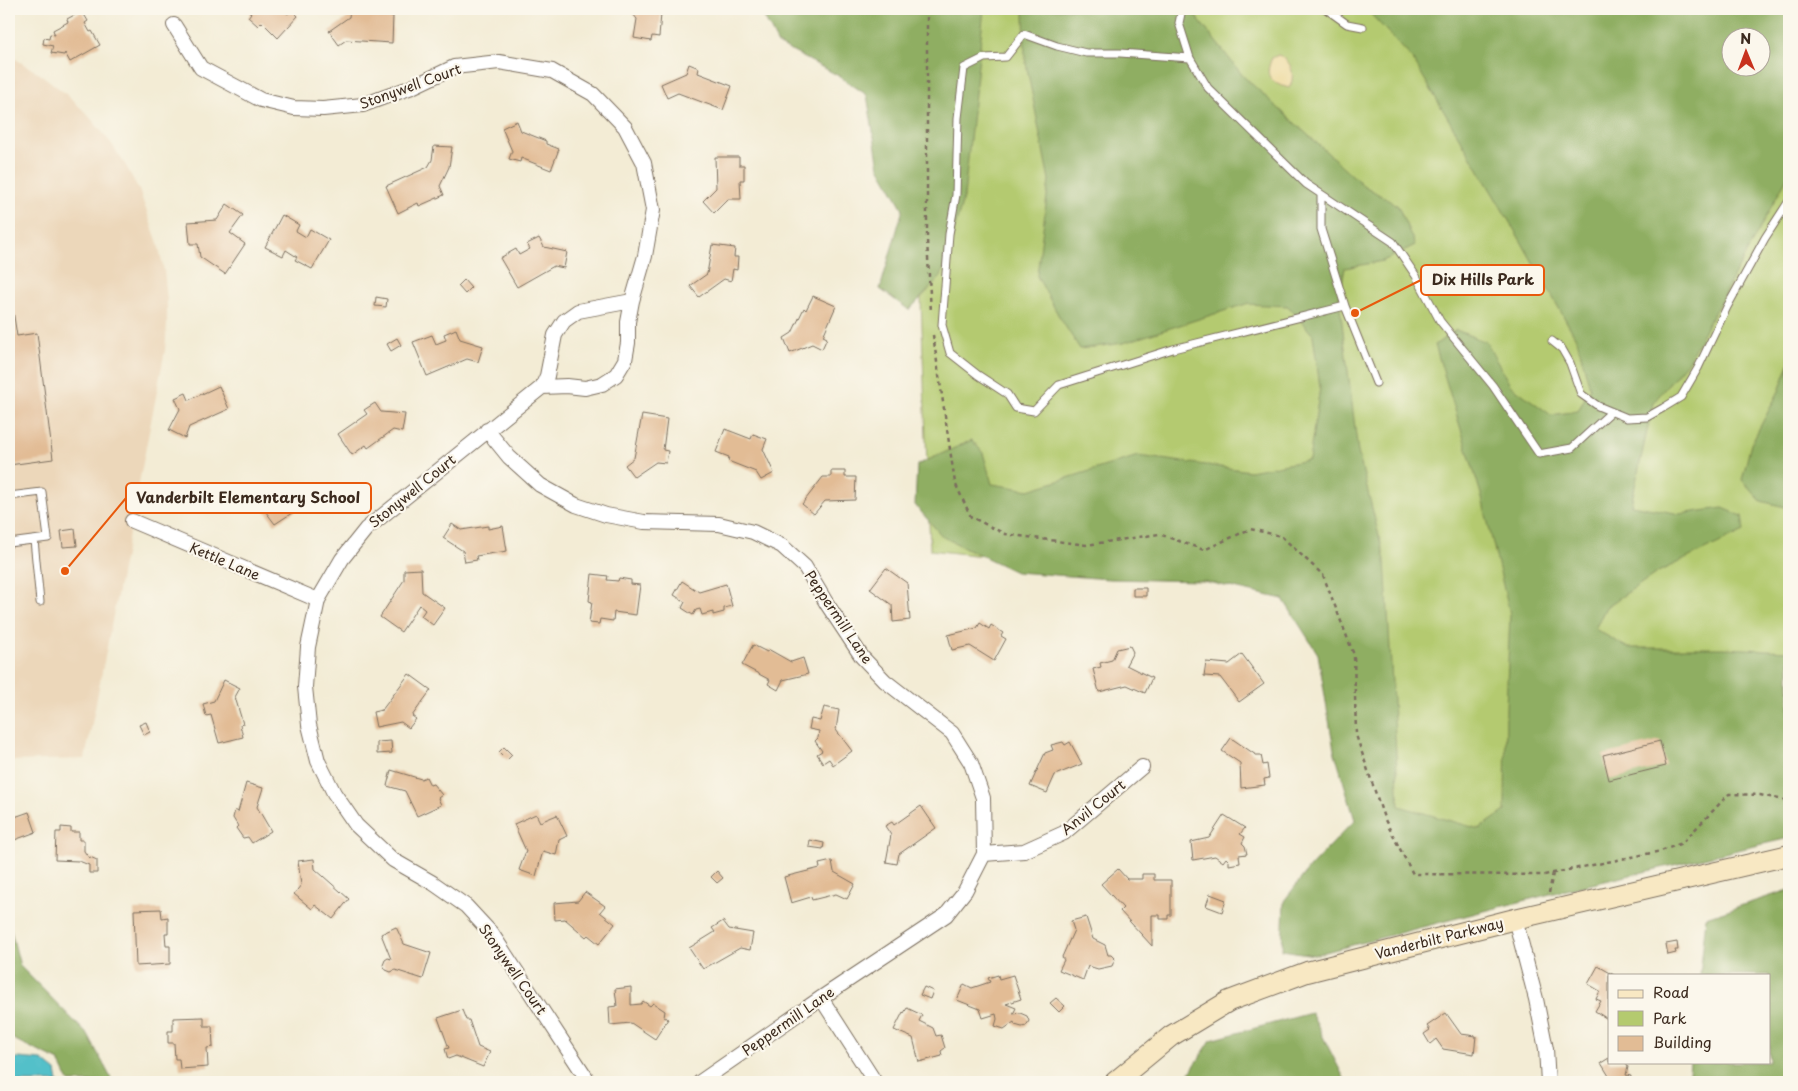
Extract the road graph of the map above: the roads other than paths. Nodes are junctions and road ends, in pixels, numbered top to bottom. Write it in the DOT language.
graph roads {
  1 [pos="1182,9"];
  2 [pos="1326,9"];
  3 [pos="174,25"];
  4 [pos="1363,27"];
  5 [pos="1190,58"];
  6 [pos="1321,194"];
  7 [pos="1789,201"];
  8 [pos="632,302"];
  9 [pos="1345,306"];
  10 [pos="1552,340"];
  11 [pos="1376,383"];
  12 [pos="542,387"];
  13 [pos="1610,412"];
  14 [pos="487,430"];
  15 [pos="9,496"];
  16 [pos="132,521"];
  17 [pos="34,540"];
  18 [pos="9,543"];
  19 [pos="318,600"];
  20 [pos="40,602"];
  21 [pos="1142,767"];
  22 [pos="984,854"];
  23 [pos="1789,855"];
  24 [pos="1515,919"];
  25 [pos="821,998"];
  26 [pos="589,1082"];
  27 [pos="700,1082"];
  28 [pos="875,1082"];
  29 [pos="1115,1082"];
  30 [pos="1548,1082"];
  1 -- 5 [label="lane"];
  2 -- 4 [label="lane"];
  3 -- 8 [label="street, Stonywell Court"];
  5 -- 6 [label="lane"];
  5 -- 9 [label="lane"];
  6 -- 9 [label="lane"];
  6 -- 13 [label="lane"];
  7 -- 13 [label="lane"];
  8 -- 12 [label="street"];
  8 -- 12 [label="street, Stonywell Court"];
  9 -- 11 [label="lane"];
  10 -- 13 [label="lane"];
  12 -- 14 [label="street, Stonywell Court"];
  14 -- 19 [label="street, Stonywell Court"];
  14 -- 22 [label="street, Peppermill Lane"];
  15 -- 17 [label="lane"];
  16 -- 19 [label="street, Kettle Lane"];
  17 -- 18 [label="lane"];
  17 -- 20 [label="lane"];
  19 -- 26 [label="street, Stonywell Court"];
  21 -- 22 [label="street, Anvil Court"];
  22 -- 25 [label="street, Peppermill Lane"];
  23 -- 24 [label="main road, Vanderbilt Parkway"];
  24 -- 29 [label="main road, Vanderbilt Parkway"];
  24 -- 30 [label="street"];
  25 -- 27 [label="street, Peppermill Lane"];
  25 -- 28 [label="street"];
}
